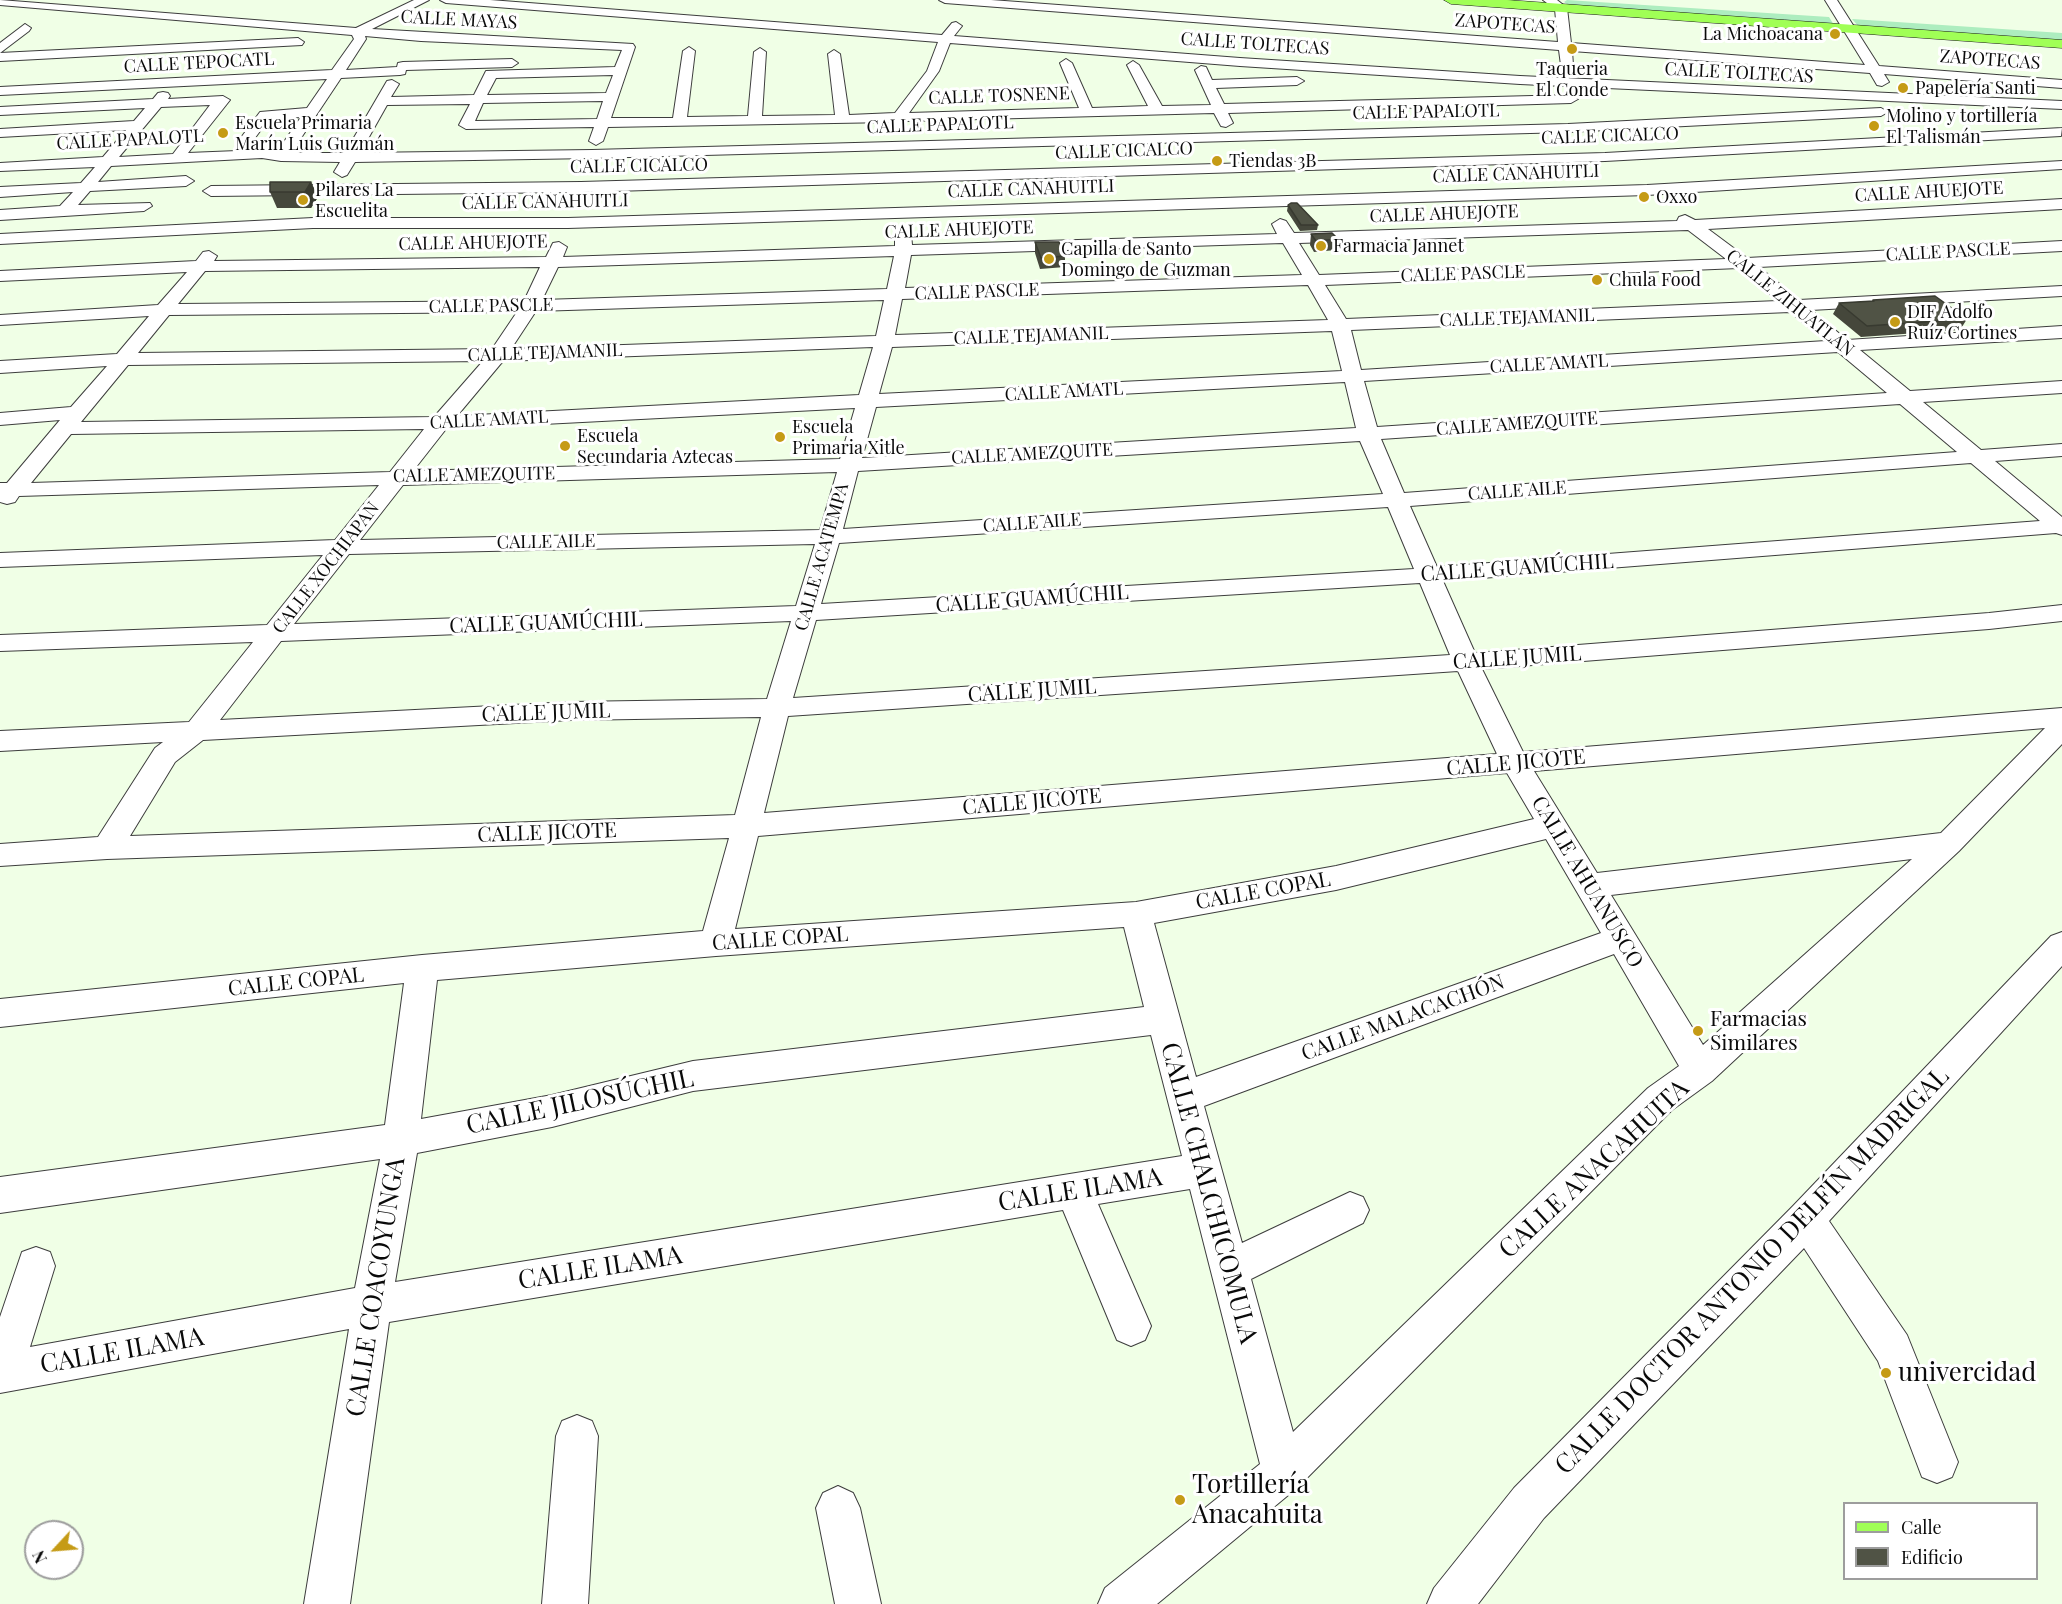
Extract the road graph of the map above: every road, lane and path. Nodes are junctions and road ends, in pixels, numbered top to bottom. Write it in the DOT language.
graph roads {
  1 [pos="158,0"];
  2 [pos="423,0"];
  3 [pos="446,0"];
  4 [pos="945,0"];
  5 [pos="1451,0"];
  6 [pos="1615,0"];
  7 [pos="1831,0"];
  8 [pos="978,1"];
  9 [pos="0,2"];
  10 [pos="1555,4"];
  11 [pos="694,6"];
  12 [pos="1264,8"];
  13 [pos="584,11"];
  14 [pos="127,12"];
  15 [pos="1842,16"];
  16 [pos="677,18"];
  17 [pos="566,22"];
  18 [pos="100,24"];
  19 [pos="1256,28"];
  20 [pos="1849,30"];
  21 [pos="2062,31"];
  22 [pos="657,32"];
  23 [pos="172,34"];
  24 [pos="359,35"];
  25 [pos="0,37"];
  26 [pos="421,37"];
  27 [pos="82,39"];
  28 [pos="945,39"];
  29 [pos="642,40"];
  30 [pos="2062,44"];
  31 [pos="207,46"];
  32 [pos="628,47"];
  33 [pos="1567,47"];
  34 [pos="0,49"];
  35 [pos="156,49"];
  36 [pos="689,51"];
  37 [pos="760,52"];
  38 [pos="65,54"];
  39 [pos="834,54"];
  40 [pos="0,57"];
  41 [pos="553,61"];
  42 [pos="1066,63"];
  43 [pos="452,64"];
  44 [pos="1133,65"];
  45 [pos="401,68"];
  46 [pos="620,70"];
  47 [pos="1874,70"];
  48 [pos="336,74"];
  49 [pos="1520,80"];
  50 [pos="1304,81"];
  51 [pos="176,82"];
  52 [pos="1567,82"];
  53 [pos="2062,84"];
  54 [pos="0,91"];
  55 [pos="323,94"];
  56 [pos="300,95"];
  57 [pos="1622,96"];
  58 [pos="1892,96"];
  59 [pos="610,97"];
  60 [pos="1873,98"];
  61 [pos="477,99"];
  62 [pos="428,100"];
  63 [pos="382,101"];
  64 [pos="1534,101"];
  65 [pos="1987,101"];
  66 [pos="157,103"];
  67 [pos="2062,105"];
  68 [pos="1220,109"];
  69 [pos="1157,110"];
  70 [pos="0,111"];
  71 [pos="311,112"];
  72 [pos="1087,112"];
  73 [pos="1881,112"];
  74 [pos="899,117"];
  75 [pos="843,119"];
  76 [pos="754,121"];
  77 [pos="679,122"];
  78 [pos="601,124"];
  79 [pos="138,125"];
  80 [pos="1568,128"];
  81 [pos="74,129"];
  82 [pos="20,132"];
  83 [pos="2061,132"];
  84 [pos="0,133"];
  85 [pos="1231,136"];
  86 [pos="1915,141"];
  87 [pos="244,143"];
  88 [pos="895,146"];
  89 [pos="0,150"];
  90 [pos="592,154"];
  91 [pos="178,157"];
  92 [pos="281,157"];
  93 [pos="1605,157"];
  94 [pos="350,158"];
  95 [pos="107,160"];
  96 [pos="40,164"];
  97 [pos="2062,165"];
  98 [pos="1247,166"];
  99 [pos="0,167"];
  100 [pos="1966,172"];
  101 [pos="896,178"];
  102 [pos="186,181"];
  103 [pos="1986,183"];
  104 [pos="86,187"];
  105 [pos="581,187"];
  106 [pos="333,188"];
  107 [pos="1647,190"];
  108 [pos="211,191"];
  109 [pos="0,192"];
  110 [pos="2007,195"];
  111 [pos="1268,201"];
  112 [pos="2062,204"];
  113 [pos="144,206"];
  114 [pos="2027,206"];
  115 [pos="65,211"];
  116 [pos="901,213"];
  117 [pos="0,215"];
  118 [pos="2053,220"];
  119 [pos="313,223"];
  120 [pos="568,223"];
  121 [pos="1692,225"];
  122 [pos="230,227"];
  123 [pos="0,239"];
  124 [pos="1288,239"];
  125 [pos="2062,246"];
  126 [pos="904,251"];
  127 [pos="553,262"];
  128 [pos="1743,263"];
  129 [pos="201,266"];
  130 [pos="0,276"];
  131 [pos="1313,280"];
  132 [pos="2062,291"];
  133 [pos="895,294"];
  134 [pos="530,306"];
  135 [pos="1794,306"];
  136 [pos="165,310"];
  137 [pos="0,320"];
  138 [pos="1340,325"];
  139 [pos="2062,332"];
  140 [pos="884,342"];
  141 [pos="1844,347"];
  142 [pos="498,355"];
  143 [pos="123,359"];
  144 [pos="0,367"];
  145 [pos="1354,376"];
  146 [pos="2062,387"];
  147 [pos="1905,398"];
  148 [pos="867,402"];
  149 [pos="0,419"];
  150 [pos="71,421"];
  151 [pos="440,423"];
  152 [pos="1368,434"];
  153 [pos="2062,450"];
  154 [pos="1978,457"];
  155 [pos="849,465"];
  156 [pos="398,476"];
  157 [pos="5,495"];
  158 [pos="1395,500"];
  159 [pos="2061,526"];
  160 [pos="829,537"];
  161 [pos="344,547"];
  162 [pos="0,560"];
  163 [pos="1430,574"];
  164 [pos="806,613"];
  165 [pos="2062,613"];
  166 [pos="275,632"];
  167 [pos="0,643"];
  168 [pos="1466,662"];
  169 [pos="777,708"];
  170 [pos="2062,717"];
  171 [pos="2062,727"];
  172 [pos="197,730"];
  173 [pos="0,741"];
  174 [pos="1515,763"];
  175 [pos="745,826"];
  176 [pos="1553,826"];
  177 [pos="1949,843"];
  178 [pos="107,848"];
  179 [pos="0,855"];
  180 [pos="1590,886"];
  181 [pos="1136,914"];
  182 [pos="1622,938"];
  183 [pos="716,943"];
  184 [pos="2062,945"];
  185 [pos="422,968"];
  186 [pos="0,1013"];
  187 [pos="1162,1019"];
  188 [pos="1700,1070"];
  189 [pos="1185,1097"];
  190 [pos="401,1138"];
  191 [pos="1202,1170"];
  192 [pos="1074,1191"];
  193 [pos="0,1195"];
  194 [pos="1350,1210"];
  195 [pos="1806,1219"];
  196 [pos="36,1266"];
  197 [pos="1230,1269"];
  198 [pos="372,1305"];
  199 [pos="1131,1326"];
  200 [pos="1,1373"];
  201 [pos="577,1436"];
  202 [pos="1937,1462"];
  203 [pos="1283,1472"];
  204 [pos="838,1508"];
  205 [pos="327,1604"];
  206 [pos="565,1604"];
  207 [pos="858,1604"];
  208 [pos="1121,1604"];
  209 [pos="1450,1604"];
  1 -- 14 [label="street"];
  2 -- 24 [label="street"];
  3 -- 13 [label="street, CALLE TOLTECAS"];
  4 -- 8 [label="street, ZAPOTECAS"];
  5 -- 10 [label="main road"];
  6 -- 15 [label="main road"];
  7 -- 15 [label="street"];
  8 -- 19 [label="street, ZAPOTECAS"];
  8 -- 28 [label="street, CALLE ACATEMPA"];
  9 -- 14 [label="street, CALLE MAYAS"];
  10 -- 20 [label="main road"];
  10 -- 33 [label="street"];
  11 -- 16 [label="street"];
  12 -- 19 [label="street"];
  13 -- 16 [label="street, CALLE TOLTECAS"];
  13 -- 17 [label="street"];
  14 -- 18 [label="street"];
  14 -- 24 [label="street, CALLE MAYAS"];
  15 -- 20 [label="street"];
  15 -- 21 [label="main road"];
  16 -- 22 [label="street"];
  16 -- 28 [label="street, CALLE TOLTECAS"];
  19 -- 33 [label="street, ZAPOTECAS"];
  20 -- 30 [label="main road"];
  20 -- 47 [label="street"];
  23 -- 35 [label="street"];
  24 -- 26 [label="street, CALLE MAYAS"];
  24 -- 31 [label="street"];
  24 -- 48 [label="street"];
  25 -- 34 [label="street"];
  26 -- 32 [label="street, CALLE MAYAS"];
  26 -- 45 [label="street"];
  27 -- 38 [label="street"];
  28 -- 49 [label="street, CALLE TOLTECAS"];
  28 -- 74 [label="street, CALLE ACATEMPA"];
  29 -- 32 [label="street"];
  31 -- 35 [label="street"];
  31 -- 51 [label="street"];
  32 -- 46 [label="street, CALLE XOCHIAPAN"];
  33 -- 47 [label="street, ZAPOTECAS"];
  33 -- 52 [label="street"];
  35 -- 38 [label="street"];
  36 -- 77 [label="street"];
  37 -- 76 [label="street"];
  38 -- 40 [label="street"];
  39 -- 75 [label="street"];
  41 -- 43 [label="street, CALLE TEPOCATL"];
  42 -- 72 [label="street"];
  43 -- 45 [label="street, CALLE TEPOCATL"];
  43 -- 62 [label="street"];
  44 -- 69 [label="street"];
  45 -- 48 [label="street, CALLE TEPOCATL"];
  45 -- 63 [label="street"];
  46 -- 59 [label="street, CALLE XOCHIAPAN"];
  46 -- 61 [label="street"];
  47 -- 53 [label="street, ZAPOTECAS"];
  47 -- 58 [label="street"];
  48 -- 51 [label="street, CALLE TEPOCATL"];
  48 -- 55 [label="street"];
  49 -- 52 [label="street, CALLE TOLTECAS"];
  49 -- 64 [label="street, CALLE ZIHUATLÁN"];
  50 -- 68 [label="street, CALLE AHUANUSCO"];
  51 -- 54 [label="street, CALLE TEPOCATL"];
  51 -- 66 [label="street"];
  52 -- 60 [label="street, CALLE TOLTECAS"];
  55 -- 56 [label="street"];
  55 -- 71 [label="street"];
  57 -- 64 [label="street, CALLE TOSNENE"];
  58 -- 60 [label="street, CALLE TOLTECAS"];
  58 -- 65 [label="street, CALLE TOLTECAS"];
  59 -- 61 [label="street"];
  59 -- 78 [label="street, CALLE XOCHIAPAN"];
  60 -- 73 [label="street"];
  61 -- 62 [label="street"];
  61 -- 78 [label="street, CALLE TOSNENE"];
  62 -- 63 [label="street"];
  63 -- 94 [label="street"];
  64 -- 68 [label="street, CALLE TOSNENE"];
  64 -- 80 [label="street, CALLE ZIHUATLÁN"];
  65 -- 67 [label="street, CALLE TOLTECAS"];
  65 -- 83 [label="street"];
  66 -- 70 [label="street"];
  66 -- 79 [label="street"];
  66 -- 91 [label="street"];
  68 -- 69 [label="street, CALLE TOSNENE"];
  68 -- 85 [label="street, CALLE AHUANUSCO"];
  69 -- 72 [label="street, CALLE TOSNENE"];
  71 -- 87 [label="street"];
  71 -- 92 [label="street"];
  72 -- 74 [label="street, CALLE TOSNENE"];
  73 -- 80 [label="street, CALLE PAPALOTL"];
  73 -- 86 [label="street"];
  74 -- 75 [label="street, CALLE TOSNENE"];
  74 -- 88 [label="street, CALLE ACATEMPA"];
  75 -- 76 [label="street, CALLE TOSNENE"];
  76 -- 77 [label="street, CALLE TOSNENE"];
  77 -- 78 [label="street, CALLE TOSNENE"];
  78 -- 90 [label="street, CALLE XOCHIAPAN"];
  79 -- 81 [label="street"];
  79 -- 95 [label="street"];
  80 -- 85 [label="street, CALLE PAPALOTL"];
  80 -- 93 [label="street, CALLE ZIHUATLÁN"];
  81 -- 82 [label="street"];
  81 -- 96 [label="street"];
  82 -- 84 [label="street"];
  82 -- 89 [label="street"];
  83 -- 86 [label="street, CALLE CICALCO"];
  85 -- 88 [label="street, CALLE PAPALOTL"];
  85 -- 98 [label="street, CALLE AHUANUSCO"];
  86 -- 93 [label="street, CALLE CICALCO"];
  86 -- 100 [label="street"];
  88 -- 90 [label="street, CALLE PAPALOTL"];
  88 -- 101 [label="street, CALLE ACATEMPA"];
  90 -- 94 [label="street, CALLE PAPALOTL"];
  90 -- 105 [label="street, CALLE XOCHIAPAN"];
  91 -- 92 [label="street, CALLE PAPALOTL"];
  91 -- 95 [label="street, CALLE PAPALOTL"];
  92 -- 94 [label="street, CALLE PAPALOTL"];
  93 -- 98 [label="street, CALLE CICALCO"];
  93 -- 107 [label="street, CALLE ZIHUATLÁN"];
  94 -- 106 [label="street"];
  95 -- 96 [label="street, CALLE PAPALOTL"];
  95 -- 104 [label="street"];
  96 -- 99 [label="street, CALLE PAPALOTL"];
  97 -- 100 [label="street, CALLE CANAHUITLI"];
  98 -- 101 [label="street, CALLE CICALCO"];
  98 -- 111 [label="street, CALLE AHUANUSCO"];
  100 -- 103 [label="street"];
  100 -- 107 [label="street, CALLE CANAHUITLI"];
  101 -- 105 [label="street, CALLE CICALCO"];
  101 -- 116 [label="street, CALLE ACATEMPA"];
  102 -- 104 [label="street"];
  104 -- 109 [label="street"];
  104 -- 115 [label="street"];
  105 -- 106 [label="street, CALLE CICALCO"];
  105 -- 120 [label="street, CALLE XOCHIAPAN"];
  106 -- 108 [label="street, CALLE CICALCO"];
  106 -- 119 [label="street"];
  107 -- 111 [label="street, CALLE CANAHUITLI"];
  107 -- 121 [label="street, CALLE ZIHUATLÁN"];
  110 -- 114 [label="street"];
  111 -- 116 [label="street, CALLE CANAHUITLI"];
  111 -- 124 [label="street, CALLE AHUANUSCO"];
  112 -- 114 [label="street, CALLE AHUEJOTE"];
  113 -- 115 [label="street"];
  114 -- 118 [label="street"];
  114 -- 121 [label="street, CALLE AHUEJOTE"];
  115 -- 117 [label="street"];
  116 -- 120 [label="street, CALLE CANAHUITLI"];
  116 -- 126 [label="street, CALLE ACATEMPA"];
  119 -- 120 [label="street, CALLE CANAHUITLI"];
  119 -- 122 [label="street, CALLE CANAHUITLI"];
  120 -- 127 [label="street, CALLE XOCHIAPAN"];
  121 -- 124 [label="street, CALLE AHUEJOTE"];
  121 -- 128 [label="street, CALLE ZIHUATLÁN"];
  122 -- 123 [label="street, CALLE CANAHUITLI"];
  122 -- 129 [label="street"];
  124 -- 126 [label="street, CALLE AHUEJOTE"];
  124 -- 131 [label="street, CALLE AHUANUSCO"];
  125 -- 128 [label="street, CALLE PASCLE"];
  126 -- 127 [label="street, CALLE AHUEJOTE"];
  126 -- 133 [label="street, CALLE ACATEMPA"];
  127 -- 129 [label="street, CALLE AHUEJOTE"];
  127 -- 134 [label="street, CALLE XOCHIAPAN"];
  128 -- 131 [label="street, CALLE PASCLE"];
  128 -- 135 [label="street, CALLE ZIHUATLÁN"];
  129 -- 130 [label="street, CALLE AHUEJOTE"];
  129 -- 136 [label="street"];
  131 -- 133 [label="street, CALLE PASCLE"];
  131 -- 138 [label="street, CALLE AHUANUSCO"];
  132 -- 135 [label="street, CALLE TEJAMANIL"];
  133 -- 134 [label="street, CALLE PASCLE"];
  133 -- 140 [label="street, CALLE ACATEMPA"];
  134 -- 136 [label="street, CALLE PASCLE"];
  134 -- 142 [label="street, CALLE XOCHIAPAN"];
  135 -- 138 [label="street, CALLE TEJAMANIL"];
  135 -- 141 [label="street, CALLE ZIHUATLÁN"];
  136 -- 137 [label="street, CALLE PASCLE"];
  136 -- 143 [label="street"];
  138 -- 140 [label="street, CALLE TEJAMANIL"];
  138 -- 145 [label="street, CALLE AHUANUSCO"];
  139 -- 141 [label="street, CALLE AMATL"];
  140 -- 142 [label="street, CALLE TEJAMANIL"];
  140 -- 148 [label="street, CALLE ACATEMPA"];
  141 -- 145 [label="street, CALLE AMATL"];
  141 -- 147 [label="street, CALLE ZIHUATLÁN"];
  142 -- 143 [label="street, CALLE TEJAMANIL"];
  142 -- 151 [label="street, CALLE XOCHIAPAN"];
  143 -- 144 [label="street, CALLE TEJAMANIL"];
  143 -- 150 [label="street"];
  145 -- 148 [label="street, CALLE AMATL"];
  145 -- 152 [label="street, CALLE AHUANUSCO"];
  146 -- 147 [label="street, CALLE AMEZQUITE"];
  147 -- 152 [label="street, CALLE AMEZQUITE"];
  147 -- 154 [label="street, CALLE ZIHUATLÁN"];
  148 -- 151 [label="street, CALLE AMATL"];
  148 -- 155 [label="street, CALLE ACATEMPA"];
  149 -- 150 [label="street, CALLE AMATL"];
  150 -- 151 [label="street, CALLE AMATL"];
  150 -- 157 [label="street"];
  151 -- 156 [label="street, CALLE XOCHIAPAN"];
  152 -- 155 [label="street, CALLE AMEZQUITE"];
  152 -- 158 [label="street, CALLE AHUANUSCO"];
  153 -- 154 [label="street, CALLE AILE"];
  154 -- 158 [label="street, CALLE AILE"];
  154 -- 159 [label="street, CALLE ZIHUATLÁN"];
  155 -- 156 [label="street, CALLE AMEZQUITE"];
  155 -- 160 [label="street, CALLE ACATEMPA"];
  156 -- 157 [label="street, CALLE AMEZQUITE"];
  156 -- 161 [label="street, CALLE XOCHIAPAN"];
  158 -- 160 [label="street, CALLE AILE"];
  158 -- 163 [label="street, CALLE AHUANUSCO"];
  159 -- 163 [label="street, CALLE GUAMÚCHIL"];
  160 -- 161 [label="street, CALLE AILE"];
  160 -- 164 [label="street, CALLE ACATEMPA"];
  161 -- 162 [label="street, CALLE AILE"];
  161 -- 166 [label="street, CALLE XOCHIAPAN"];
  163 -- 164 [label="street, CALLE GUAMÚCHIL"];
  163 -- 168 [label="street, CALLE AHUANUSCO"];
  164 -- 166 [label="street, CALLE GUAMÚCHIL"];
  164 -- 169 [label="street, CALLE ACATEMPA"];
  165 -- 168 [label="street, CALLE JUMIL"];
  166 -- 167 [label="street, CALLE GUAMÚCHIL"];
  166 -- 172 [label="street, CALLE XOCHIAPAN"];
  168 -- 169 [label="street, CALLE JUMIL"];
  168 -- 174 [label="street, CALLE AHUANUSCO"];
  169 -- 172 [label="street, CALLE JUMIL"];
  169 -- 175 [label="street, CALLE ACATEMPA"];
  170 -- 174 [label="street, CALLE JICOTE"];
  171 -- 177 [label="street, CALLE ANACAHUITA"];
  172 -- 173 [label="street, CALLE JUMIL"];
  172 -- 178 [label="street, CALLE XOCHIAPAN"];
  174 -- 175 [label="street, CALLE JICOTE"];
  174 -- 176 [label="street, CALLE AHUANUSCO"];
  175 -- 178 [label="street, CALLE JICOTE"];
  175 -- 183 [label="street, CALLE ACATEMPA"];
  176 -- 180 [label="street, CALLE AHUANUSCO"];
  176 -- 181 [label="street, CALLE COPAL"];
  177 -- 180 [label="street"];
  177 -- 188 [label="street, CALLE ANACAHUITA"];
  178 -- 179 [label="street, CALLE JICOTE"];
  180 -- 182 [label="street, CALLE AHUANUSCO"];
  181 -- 183 [label="street, CALLE COPAL"];
  181 -- 187 [label="street, CALLE CHALCHICOMULA"];
  182 -- 188 [label="street, CALLE AHUANUSCO"];
  182 -- 189 [label="street, CALLE MALACACHÓN"];
  183 -- 185 [label="street, CALLE COPAL"];
  184 -- 195 [label="street, CALLE DOCTOR ANTONIO DELFÍN MADRIGAL"];
  185 -- 186 [label="street, CALLE COPAL"];
  185 -- 190 [label="street, CALLE COACOYUNGA"];
  187 -- 189 [label="street, CALLE CHALCHICOMULA"];
  187 -- 190 [label="street, CALLE JILOSÚCHIL"];
  188 -- 203 [label="street, CALLE ANACAHUITA"];
  189 -- 191 [label="street, CALLE CHALCHICOMULA"];
  190 -- 193 [label="street, CALLE JILOSÚCHIL"];
  190 -- 198 [label="street, CALLE COACOYUNGA"];
  191 -- 192 [label="street, CALLE ILAMA"];
  191 -- 197 [label="street, CALLE CHALCHICOMULA"];
  192 -- 198 [label="street, CALLE ILAMA"];
  192 -- 199 [label="street"];
  194 -- 197 [label="street"];
  195 -- 202 [label="street"];
  195 -- 209 [label="street, CALLE DOCTOR ANTONIO DELFÍN MADRIGAL"];
  196 -- 200 [label="street"];
  197 -- 203 [label="street, CALLE CHALCHICOMULA"];
  198 -- 200 [label="street, CALLE ILAMA"];
  198 -- 205 [label="street, CALLE COACOYUNGA"];
  201 -- 206 [label="street"];
  203 -- 208 [label="street, CALLE ANACAHUITA"];
  204 -- 207 [label="street"];
}
